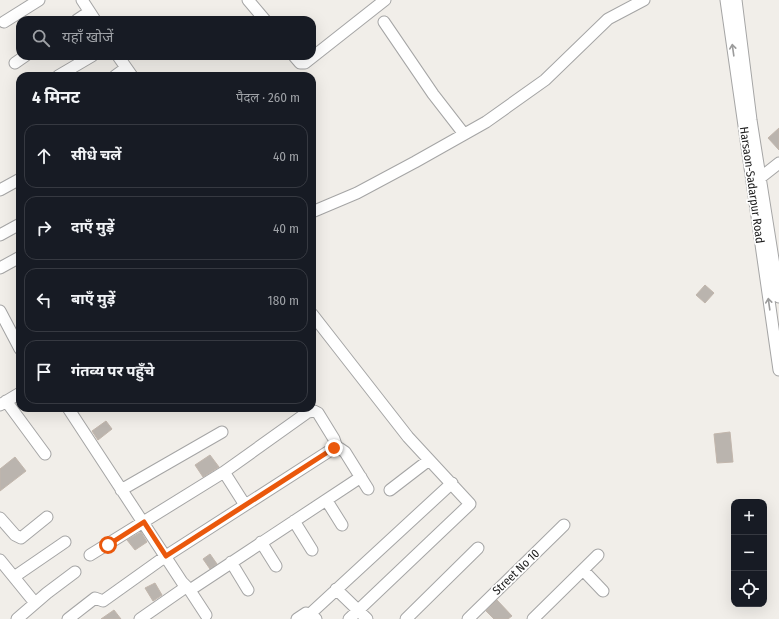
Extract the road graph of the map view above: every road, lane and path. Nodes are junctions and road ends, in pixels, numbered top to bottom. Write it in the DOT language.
graph roads {
  1 [pos="39,0"];
  2 [pos="82,0"];
  3 [pos="248,0"];
  4 [pos="385,0"];
  5 [pos="644,0"];
  6 [pos="726,0"];
  7 [pos="736,0"];
  8 [pos="92,16"];
  9 [pos="262,16"];
  10 [pos="4,22"];
  11 [pos="384,22"];
  12 [pos="316,55"];
  13 [pos="19,60"];
  14 [pos="85,60"];
  15 [pos="121,60"];
  16 [pos="297,60"];
  17 [pos="310,60"];
  18 [pos="15,63"];
  19 [pos="65,72"];
  20 [pos="129,72"];
  21 [pos="464,134"];
  22 [pos="779,163"];
  23 [pos="760,178"];
  24 [pos="16,180"];
  25 [pos="0,190"];
  26 [pos="316,210"];
  27 [pos="16,226"];
  28 [pos="0,235"];
  29 [pos="776,256"];
  30 [pos="16,259"];
  31 [pos="0,268"];
  32 [pos="779,297"];
  33 [pos="0,311"];
  34 [pos="316,319"];
  35 [pos="16,342"];
  36 [pos="779,370"];
  37 [pos="16,395"];
  38 [pos="3,403"];
  39 [pos="71,412"];
  40 [pos="311,412"];
  41 [pos="316,412"];
  42 [pos="222,432"];
  43 [pos="337,448"];
  44 [pos="45,454"];
  45 [pos="429,460"];
  46 [pos="224,472"];
  47 [pos="361,477"];
  48 [pos="452,483"];
  49 [pos="368,489"];
  50 [pos="121,490"];
  51 [pos="390,490"];
  52 [pos="327,501"];
  53 [pos="245,505"];
  54 [pos="48,517"];
  55 [pos="0,518"];
  56 [pos="294,521"];
  57 [pos="144,522"];
  58 [pos="342,525"];
  59 [pos="564,525"];
  60 [pos="65,542"];
  61 [pos="261,542"];
  62 [pos="478,548"];
  63 [pos="312,550"];
  64 [pos="90,554"];
  65 [pos="598,555"];
  66 [pos="166,556"];
  67 [pos="0,560"];
  68 [pos="231,562"];
  69 [pos="276,566"];
  70 [pos="583,570"];
  71 [pos="75,572"];
  72 [pos="14,577"];
  73 [pos="187,588"];
  74 [pos="336,589"];
  75 [pos="248,590"];
  76 [pos="603,591"];
  77 [pos="35,603"];
  78 [pos="358,611"];
  79 [pos="206,615"];
  80 [pos="313,616"];
  81 [pos="144,618"];
  82 [pos="17,619"];
  83 [pos="68,619"];
  84 [pos="297,619"];
  85 [pos="349,619"];
  86 [pos="367,619"];
  87 [pos="406,619"];
  88 [pos="468,619"];
  89 [pos="532,619"];
  1 -- 10 [label="street"];
  2 -- 8 [label="street"];
  3 -- 9 [label="street"];
  4 -- 12 [label="street"];
  5 -- 21 [label="street"];
  36 -- 6 [label="street, Harsaon-Sadarpur Road, one-way"];
  7 -- 23 [label="street, Harsaon-Sadarpur Road"];
  11 -- 21 [label="street"];
  13 -- 18 [label="street"];
  14 -- 19 [label="street"];
  15 -- 20 [label="street"];
  16 -- 17 [label="street"];
  21 -- 26 [label="street"];
  22 -- 23 [label="street"];
  23 -- 29 [label="street, Harsaon-Sadarpur Road"];
  24 -- 25 [label="street"];
  27 -- 28 [label="street"];
  29 -- 32 [label="street, Harsaon-Sadarpur Road"];
  30 -- 31 [label="street"];
  33 -- 35 [label="street"];
  34 -- 45 [label="street"];
  37 -- 38 [label="street"];
  38 -- 44 [label="street"];
  39 -- 50 [label="street"];
  40 -- 46 [label="street"];
  41 -- 43 [label="street"];
  42 -- 50 [label="street"];
  43 -- 47 [label="street"];
  43 -- 53 [label="street"];
  45 -- 48 [label="street"];
  45 -- 51 [label="street"];
  46 -- 53 [label="street"];
  46 -- 57 [label="street"];
  47 -- 49 [label="street"];
  47 -- 52 [label="street"];
  48 -- 74 [label="street"];
  48 -- 78 [label="street"];
  50 -- 57 [label="street"];
  52 -- 56 [label="street"];
  52 -- 58 [label="street"];
  53 -- 66 [label="street"];
  54 -- 55 [label="street"];
  56 -- 61 [label="street"];
  56 -- 63 [label="street"];
  57 -- 64 [label="street"];
  57 -- 66 [label="street"];
  59 -- 88 [label="street, Street No 10"];
  60 -- 72 [label="street"];
  61 -- 68 [label="street"];
  61 -- 69 [label="street"];
  62 -- 87 [label="street"];
  65 -- 70 [label="street"];
  66 -- 73 [label="street"];
  66 -- 83 [label="street"];
  67 -- 72 [label="street"];
  68 -- 73 [label="street"];
  68 -- 75 [label="street"];
  70 -- 76 [label="street"];
  70 -- 89 [label="street"];
  71 -- 77 [label="street"];
  72 -- 77 [label="street"];
  73 -- 79 [label="street"];
  73 -- 81 [label="street"];
  74 -- 78 [label="street"];
  74 -- 80 [label="street"];
  77 -- 82 [label="street"];
  78 -- 85 [label="street"];
  78 -- 86 [label="street"];
  80 -- 84 [label="street"];
}
